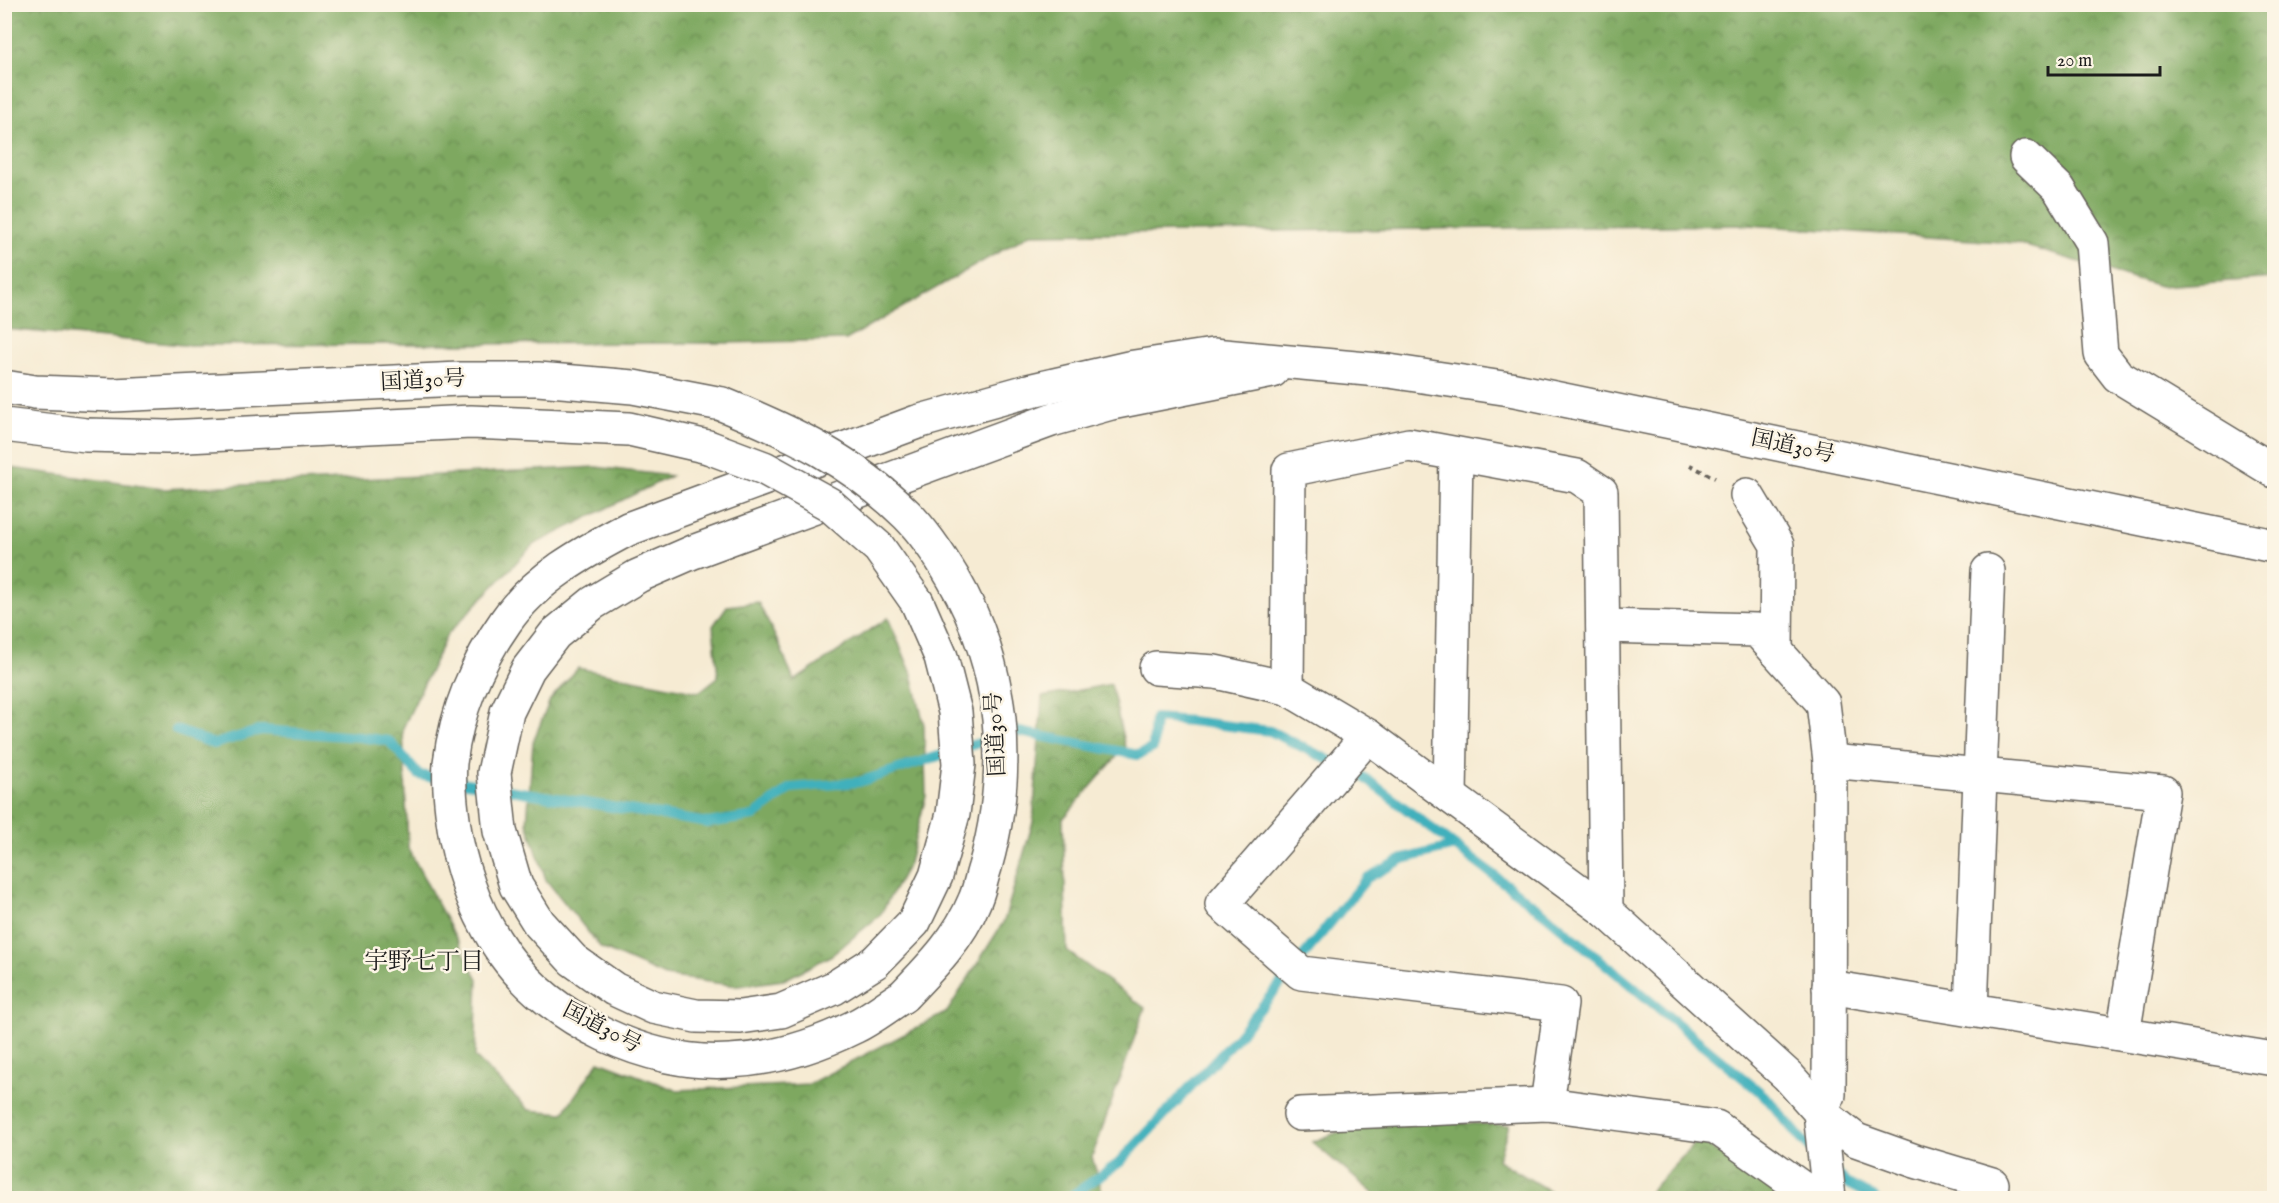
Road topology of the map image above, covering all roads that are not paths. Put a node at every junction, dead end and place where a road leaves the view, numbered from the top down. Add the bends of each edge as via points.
1 (2026, 156) dead end
2 (1309, 364) junction
3 (4, 387) edge
4 (4, 425) edge
5 (1456, 454) junction
6 (2274, 471) edge
7 (1747, 495) road end
8 (2274, 546) edge
9 (1988, 571) dead end
10 (1603, 627) junction
11 (1776, 651) junction
12 (1156, 668) dead end
13 (1287, 688) junction
14 (1360, 744) junction
15 (1830, 761) junction
16 (1978, 775) junction
17 (1450, 796) junction
18 (1606, 911) junction
19 (1829, 987) junction
20 (1971, 1010) junction
21 (2123, 1034) junction
22 (2274, 1059) edge
23 (1546, 1104) junction
24 (1820, 1112) junction
25 (1300, 1114) dead end
26 (1992, 1184) dead end
27 (1824, 1192) edge

1 - 6 main road via 2060,189 2092,243 2100,354 2118,376
2 - 3 main road, 国道30号, bridge via 1213,355 1128,368 917,422 628,529 587,551 538,586 507,620 479,667 461,711 450,764 451,813 462,866 482,915 505,954 543,995 590,1026 637,1049 695,1060 729,1061 772,1056 812,1045 856,1026 903,996 944,954 974,903 993,837 1002,767 999,715 989,660 970,608 943,560 909,517 866,478 823,450 781,428 722,404 633,387 460,379 113,395
2 - 4 main road, 国道30号, bridge via 1169,390 1051,420 693,552 638,576 593,603 555,634 528,669 507,712 494,773 500,831 516,886 539,922 573,960 614,989 653,1007 696,1016 740,1017 781,1011 834,988 875,962 914,922 936,876 953,814 959,764 955,712 941,657 917,602 879,548 829,504 764,468 708,447 629,429 471,422 167,437 86,435
2 - 8 main road, 国道30号 via 1510,389
5 - 10 main road via 1577,477 1601,492
5 - 13 main road via 1409,445 1289,470
5 - 17 main road
7 - 11 main road via 1777,544
9 - 16 main road
10 - 11 main road via 1757,630
10 - 18 main road
11 - 15 main road via 1823,703
12 - 13 main road via 1215,672
13 - 14 main road
14 - 17 main road
14 - 23 main road via 1222,904 1295,968 1561,1004
15 - 16 main road
15 - 19 main road
16 - 20 main road
16 - 21 main road via 2163,792
17 - 18 main road
18 - 24 main road via 1788,1076
19 - 20 main road
19 - 24 main road via 1829,1095
20 - 21 main road
21 - 22 main road
23 - 25 main road
23 - 27 main road via 1716,1127
24 - 26 main road via 1857,1140
24 - 27 main road

